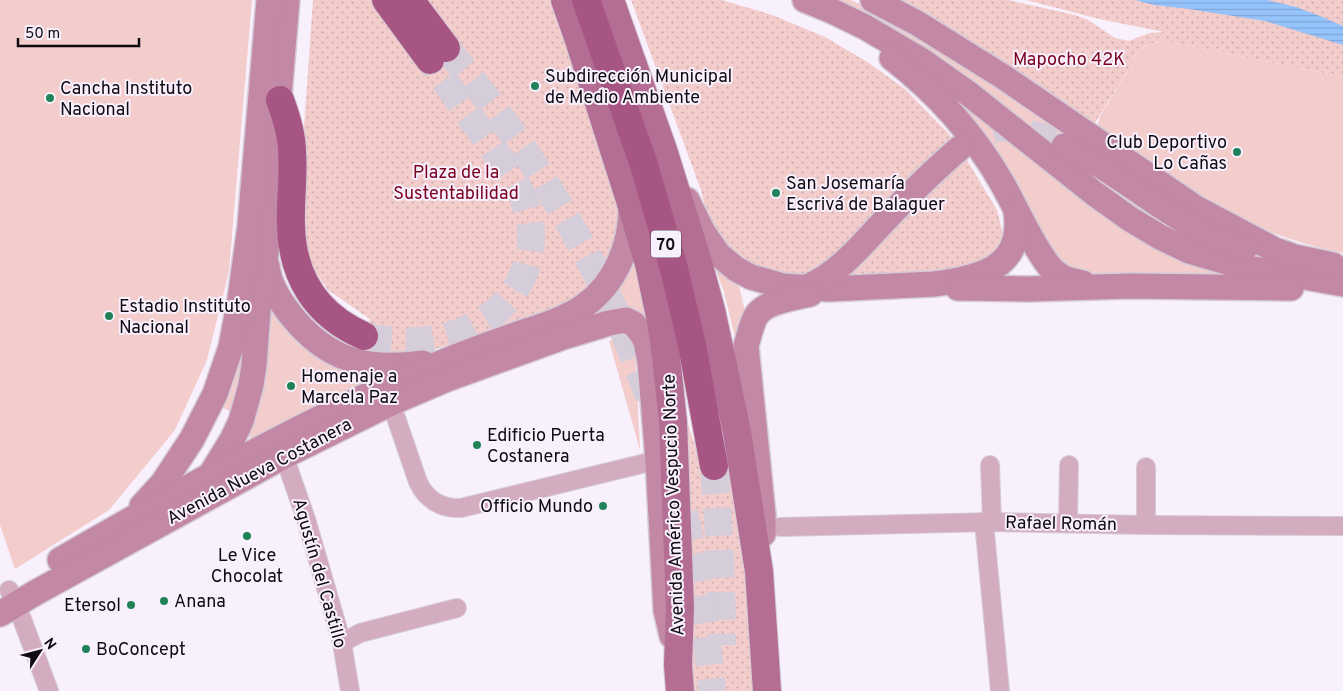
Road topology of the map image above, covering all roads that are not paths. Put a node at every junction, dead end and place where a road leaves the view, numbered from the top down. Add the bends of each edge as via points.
1 (386, 0) edge
2 (410, 0) edge
3 (564, 0) edge
4 (586, 0) edge
5 (805, 0) edge
6 (873, 0) edge
7 (283, 2) edge
8 (832, 11) junction
9 (601, 22) edge
10 (280, 100) junction
11 (1064, 146) tunnel mouth
12 (960, 148) tunnel mouth
13 (663, 150) junction
14 (630, 200) junction
15 (1016, 211) junction
16 (1275, 250) junction
17 (266, 253) junction
18 (1343, 279) edge
19 (934, 284) junction
20 (1095, 286) junction
21 (818, 288) junction
22 (640, 330) joint
23 (364, 336) tunnel mouth
24 (445, 360) junction
25 (391, 403) junction
26 (284, 456) junction
27 (658, 460) junction
28 (990, 464) dead end
29 (1069, 465) dead end
30 (714, 466) tunnel mouth
31 (1146, 467) dead end
32 (211, 475) junction
33 (180, 513) junction
34 (129, 520) junction
35 (988, 522) junction
36 (1068, 523) junction
37 (1146, 525) junction
38 (1343, 526) edge
39 (780, 527) dead end
40 (758, 571) junction
41 (6, 601) edge
42 (457, 608) dead end
43 (342, 643) junction
44 (679, 678) edge
45 (49, 691) edge
46 (350, 691) edge
47 (767, 691) edge
48 (1000, 691) edge

1 - 2 highway via 438,54
3 - 9 main road, Avenida Américo Vespucio Norte
4 - 9 highway, 70
5 - 8 main road
6 - 16 main road via 917,23 1002,76 1196,208
7 - 10 main road, Avenida Nueva Costanera
7 - 34 main road, Avenida Nueva Costanera via 240,299 230,347 216,394 192,439 163,482
8 - 15 main road via 908,70 945,104 988,158
8 - 18 main road via 893,43 945,77 1095,194 1160,237 1189,251 1247,268
9 - 13 main road, Avenida Américo Vespucio Norte
9 - 14 main road, Avenida Américo Vespucio Norte
9 - 30 highway, 70 via 674,269 692,345
10 - 17 main road, Avenida Nueva Costanera
10 - 23 highway via 292,150 291,235 300,274 312,295 329,314
11 - 16 main road via 1207,234 1236,246
12 - 21 main road via 839,267 820,281
13 - 21 main road via 696,219 718,254 751,277 783,286
13 - 40 main road, Avenida Américo Vespucio Norte via 699,268 721,356 737,432
14 - 24 main road, Avenida Nueva Costanera via 629,234 619,265 596,296 557,320
14 - 44 main road, Avenida Américo Vespucio Norte via 649,264 661,321 673,422 680,608
15 - 19 main road via 1015,241 1003,261 979,275
15 - 20 main road via 1053,271 1065,279
16 - 18 main road
17 - 24 main road via 269,278 282,304 313,339 341,357 375,365
17 - 32 main road, Avenida Nueva Costanera via 254,365 246,404 232,440
18 - 20 main road via 1297,288
19 - 20 main road via 960,288 1028,289
19 - 21 main road
21 - 40 main road via 764,307 756,316 748,340 746,351 763,515
22 - 25 main road, Avenida Nueva Costanera via 626,320 608,322 472,369
22 - 27 main road, Avenida Américo Vespucio Norte via 650,362
24 - 32 main road, Avenida Nueva Costanera via 323,416
25 - 26 main road, Avenida Nueva Costanera
25 - 27 street via 421,489 432,500 447,507 461,508
26 - 33 main road, Avenida Nueva Costanera
26 - 43 street, Agustín del Castillo
27 - 44 main road, Avenida Américo Vespucio Norte via 666,610
28 - 35 street
29 - 36 street
31 - 37 street
32 - 33 main road
32 - 34 main road, Avenida Nueva Costanera
33 - 41 main road, Avenida Nueva Costanera
34 - 41 main road, Avenida Nueva Costanera
35 - 36 street, Rafael Román
35 - 39 street, Rafael Román
35 - 48 street
36 - 37 street, Rafael Román
37 - 38 street, Rafael Román
40 - 47 main road, Avenida Américo Vespucio Norte
41 - 45 street
42 - 43 street via 360,632
43 - 46 street, Agustín del Castillo

